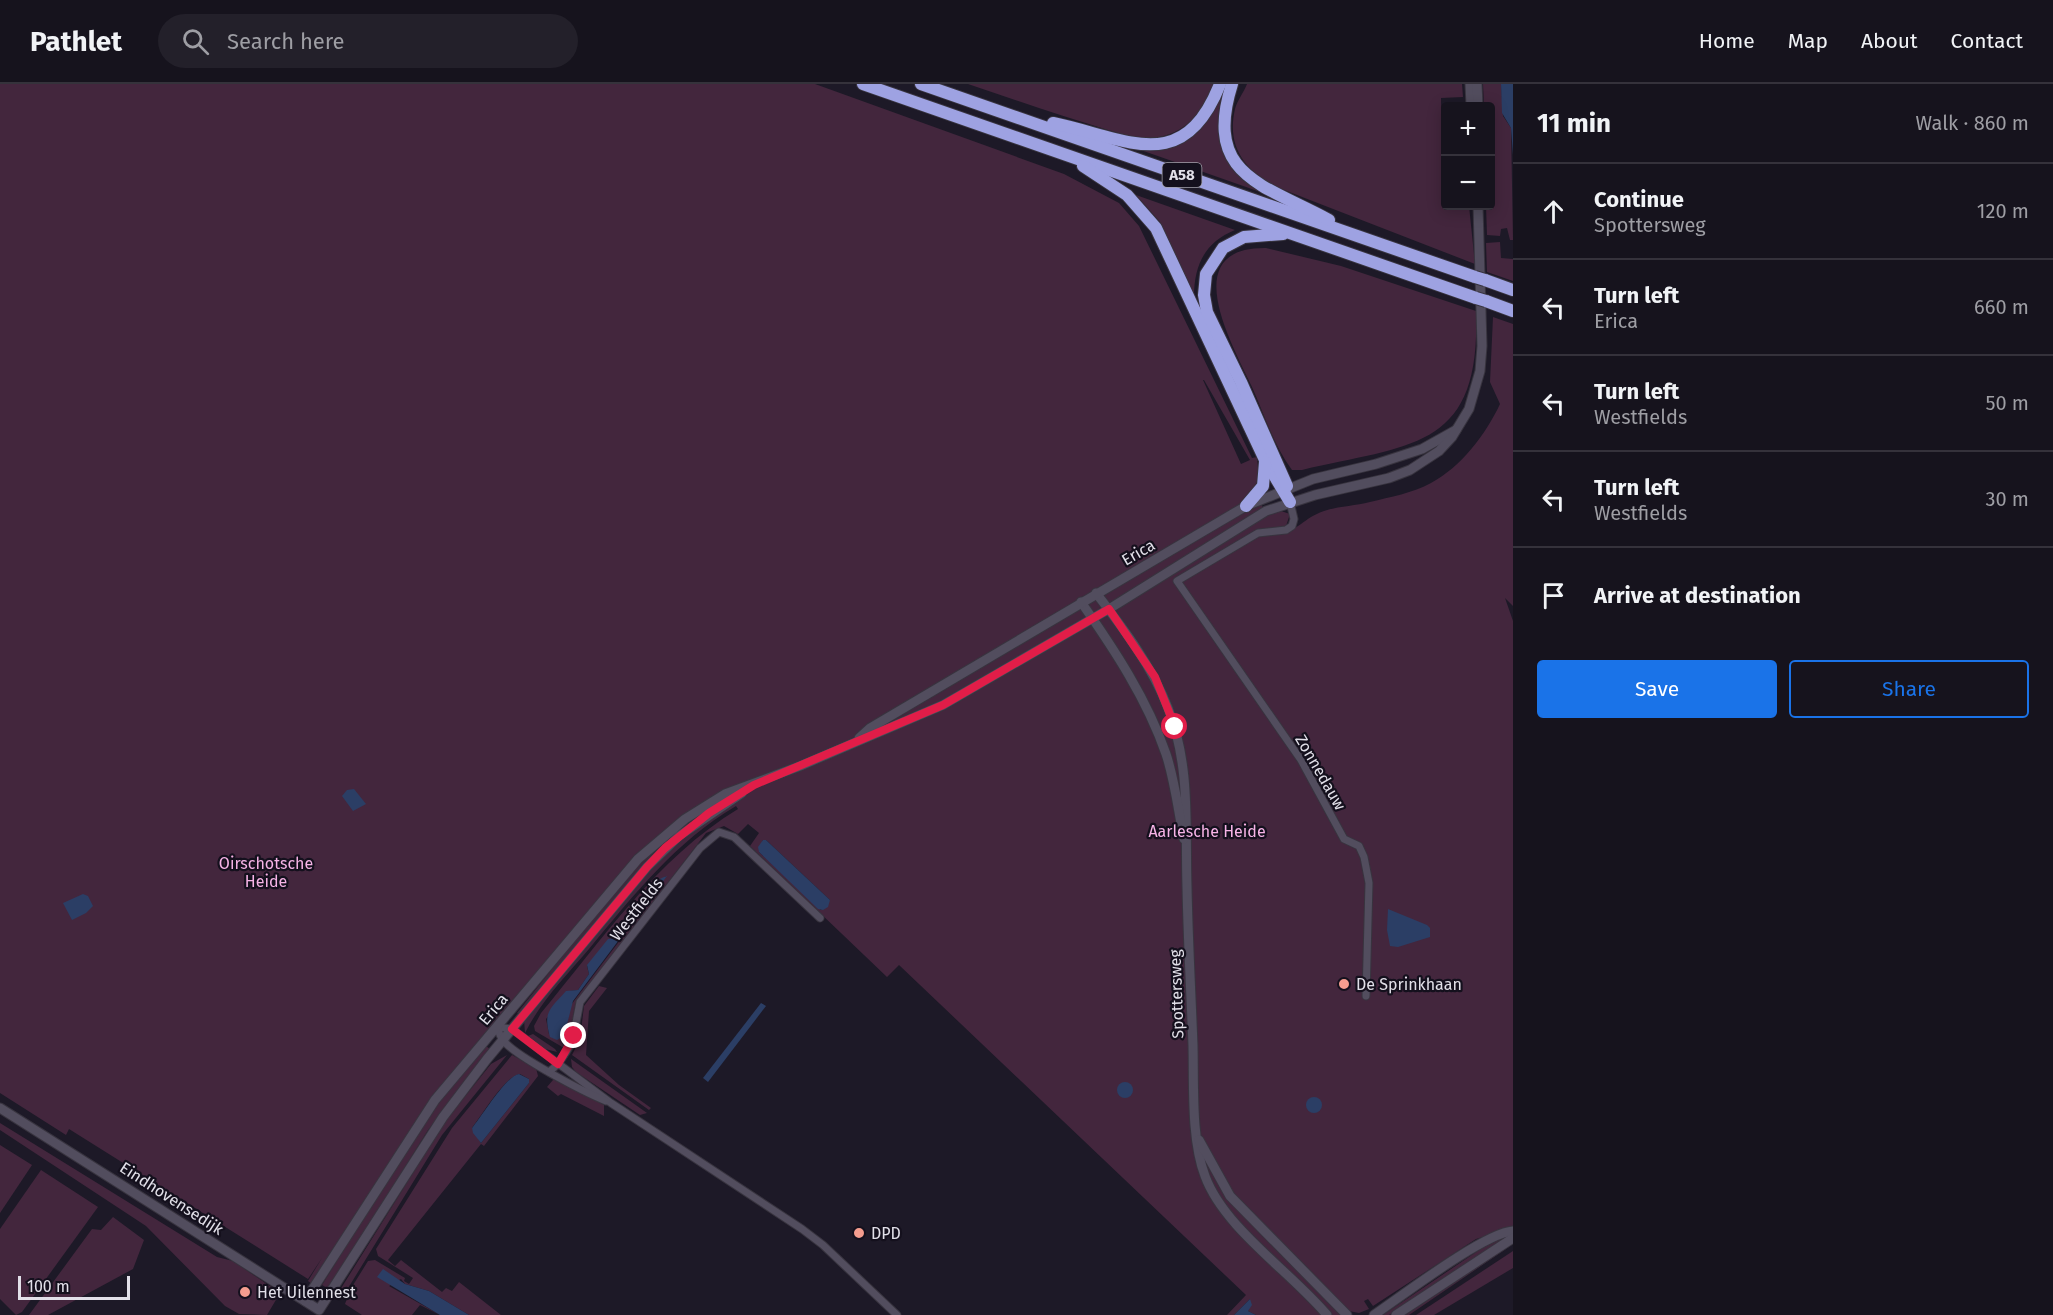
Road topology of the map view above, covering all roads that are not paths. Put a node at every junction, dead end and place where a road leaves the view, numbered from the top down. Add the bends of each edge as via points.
1 (862, 84) edge
2 (921, 84) edge
3 (1220, 84) edge
4 (1232, 84) edge
5 (1470, 84) edge
6 (1478, 84) edge
7 (1471, 102) edge
8 (1478, 102) edge
9 (1005, 113) junction
10 (1067, 155) junction
11 (1478, 210) edge
12 (1290, 234) junction
13 (1358, 237) junction
14 (1513, 290) edge
15 (1513, 311) edge
16 (1456, 430) junction
17 (1265, 460) junction
18 (1284, 489) junction
19 (1290, 502) junction
20 (1246, 506) junction
21 (1096, 593) junction
22 (1081, 602) junction
23 (1109, 609) junction
24 (1093, 618) junction
25 (855, 741) junction
26 (754, 785) junction
27 (1186, 849) junction
28 (819, 918) dead end
29 (1366, 996) dead end
30 (497, 1027) junction
31 (512, 1029) junction
32 (503, 1040) junction
33 (558, 1064) junction
34 (549, 1072) junction
35 (611, 1103) junction
36 (0, 1108) edge
37 (1198, 1138) junction
38 (1513, 1232) edge
39 (1513, 1238) edge
40 (305, 1301) junction
41 (323, 1312) edge
42 (897, 1315) edge
43 (1327, 1315) edge
44 (1347, 1315) edge
45 (1374, 1315) edge
46 (1396, 1315) edge

1 - 10 highway, A58
2 - 9 highway, A58
3 - 9 highway, A58 via 1197,125 1176,140 1150,145 1125,143
4 - 13 highway, A58 via 1223,126 1227,147 1239,168 1266,189
5 - 7 street
6 - 8 street
9 - 13 highway, A58
10 - 12 highway, A58
10 - 17 highway, A58 via 1127,195 1156,228
11 - 16 street, Erica via 1482,358 1476,391
12 - 15 highway, A58
12 - 18 highway, A58 via 1250,236 1230,243 1209,268 1204,295 1207,312 1241,382
13 - 14 highway, A58
16 - 18 street, Erica via 1422,449
16 - 19 street, Erica via 1439,451 1410,470
17 - 18 highway, A58
17 - 20 highway via 1263,486
18 - 19 highway
18 - 20 street, Erica
19 - 23 street, Erica via 1229,532
19 - 29 street, Zonnedauw via 1293,523 1286,530 1258,533 1177,581 1301,760 1344,839 1359,846 1364,856 1370,883
20 - 21 street, Erica
21 - 22 street, Erica
21 - 23 street, Spottersweg
22 - 24 street, Spottersweg
22 - 25 street, Erica via 870,728
23 - 24 street, Erica
23 - 27 street, Spottersweg via 1155,677 1175,727 1186,786
24 - 25 street, Erica via 943,705
24 - 27 street, Spottersweg via 1155,724 1176,793
25 - 26 street, Erica
26 - 30 street, Erica via 725,794 705,806 651,847
26 - 31 street, Erica via 709,813 665,848
27 - 37 street, Spottersweg
28 - 33 street, Westfields via 734,837 719,832 700,848 580,1002 572,1043
30 - 31 street
30 - 32 street
30 - 40 street, Erica via 424,1114
31 - 32 street, Erica
31 - 33 street
32 - 34 street
32 - 41 street, Erica via 442,1117
33 - 34 street, Westfields
33 - 35 street
34 - 35 street
35 - 42 street via 802,1229
36 - 40 street, Eindhovensedijk
37 - 43 street, Spottersweg via 1205,1178 1223,1208
37 - 44 street, Spottersweg via 1230,1196
38 - 45 street via 1478,1245
39 - 46 street
40 - 41 street, Eindhovensedijk

